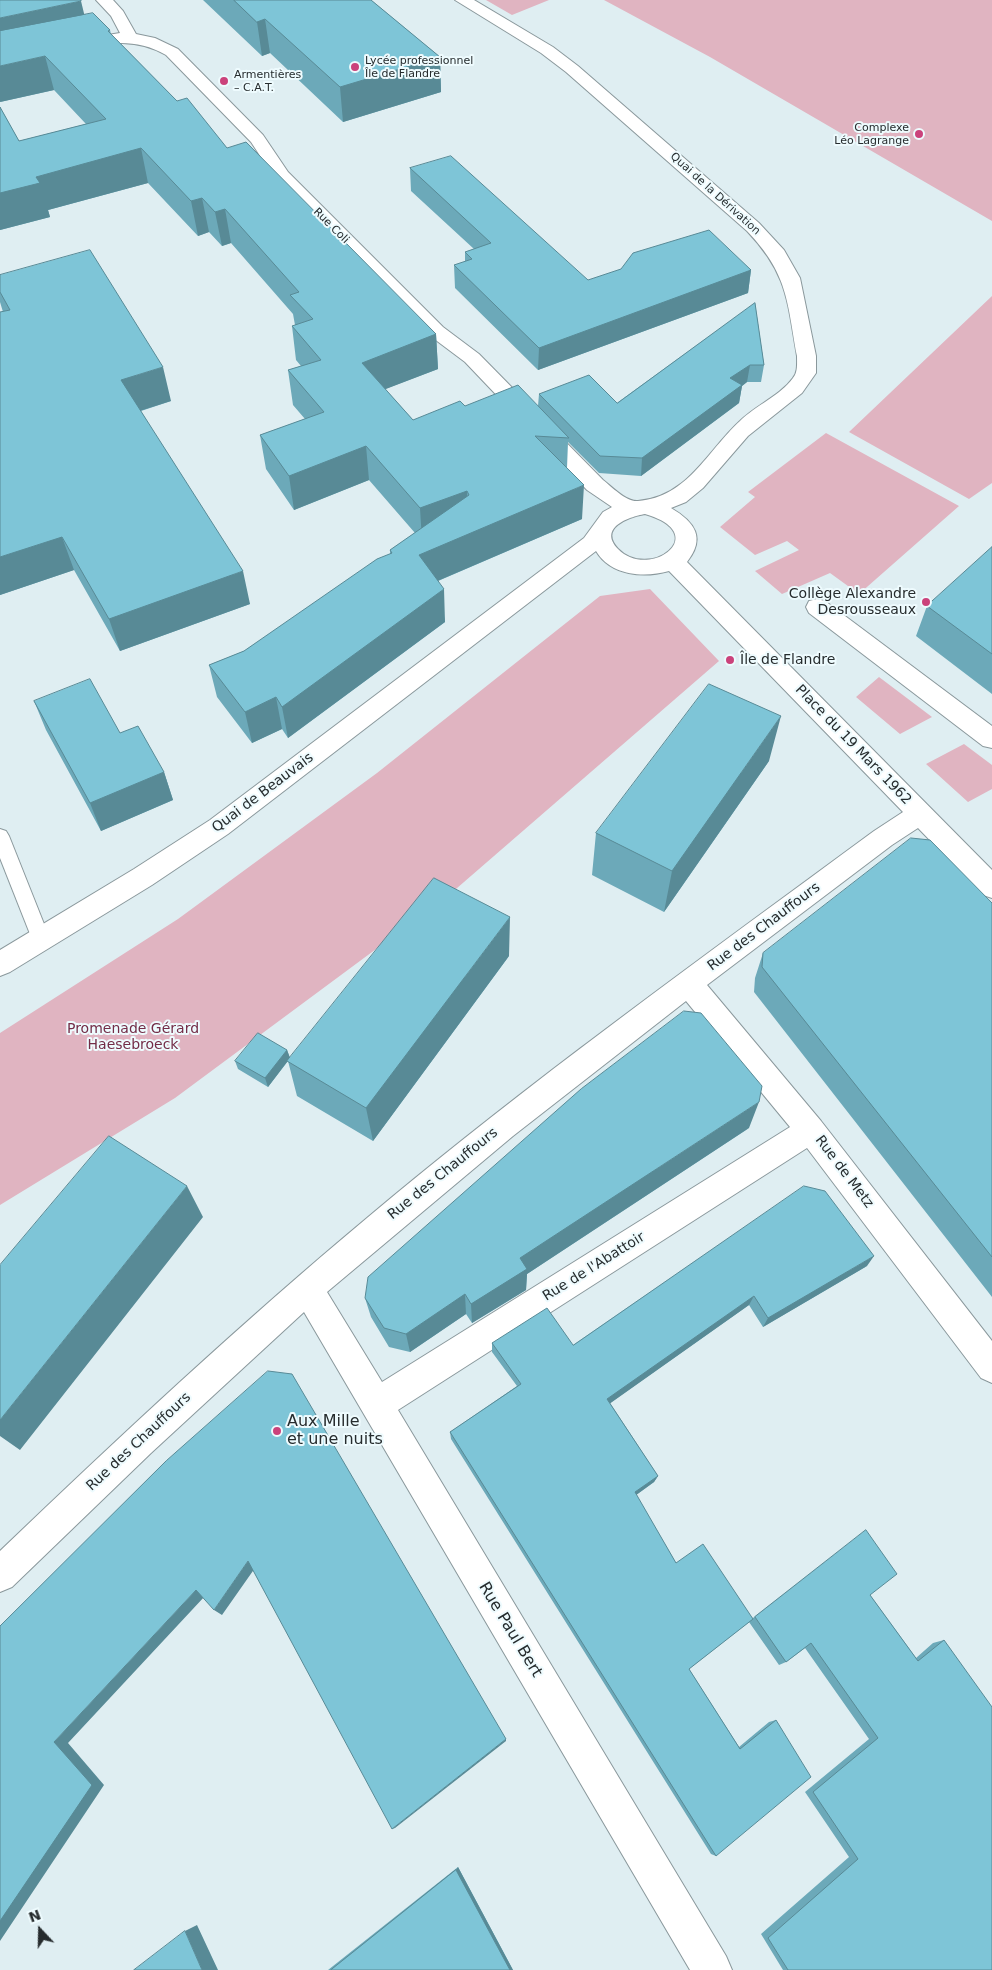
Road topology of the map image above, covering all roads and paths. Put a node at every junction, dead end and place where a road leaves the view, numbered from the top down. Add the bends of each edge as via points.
1 (104, 0) edge
2 (463, 0) edge
3 (130, 37) junction
4 (64, 46) edge
5 (727, 446) junction
6 (566, 454) junction
7 (638, 508) junction
8 (602, 528) junction
9 (688, 536) junction
10 (673, 561) junction
11 (630, 565) junction
12 (513, 605) junction
13 (817, 607) dead end
14 (992, 739) edge
15 (920, 814) junction
16 (0, 836) edge
17 (992, 887) edge
18 (41, 939) junction
19 (0, 964) edge
20 (688, 983) junction
21 (811, 1130) junction
22 (308, 1289) junction
23 (992, 1367) edge
24 (377, 1404) junction
25 (0, 1575) edge
26 (712, 1970) edge

1 - 3 street via 118,14
2 - 5 street, Quai de la Dérivation via 547,50 572,69 753,227 790,272 807,360 806,373 794,388 743,428
3 - 4 street, Rue Coli
3 - 6 street, Rue Coli via 156,42 172,52 257,138 274,166 294,188 443,337 472,358
5 - 7 street, Quai de la Dérivation via 684,493 667,502
5 - 9 street, Quai de la Dérivation via 696,510
6 - 7 street, Rue Coli via 606,494
6 - 8 street, Rue Coli
7 - 8 street via 614,514
7 - 9 street via 671,515 684,527
8 - 11 street via 602,544 608,553
8 - 12 street, Quai de Beauvais
9 - 10 street via 685,550
10 - 11 street via 649,567
10 - 15 street, Place du 19 Mars 1962
11 - 12 street, Quai de Beauvais via 585,570
12 - 18 street, Quai de Beauvais via 219,827
13 - 14 street
15 - 17 street, Place du 19 Mars 1962
15 - 20 street, Rue des Chauffours
16 - 18 lane
18 - 19 street, Quai de Beauvais
20 - 21 street, Rue de Metz
20 - 22 street, Rue des Chauffours via 503,1126
21 - 23 street, Rue de Metz
21 - 24 street, Rue de l'Abattoir
22 - 24 street, Rue Paul Bert
22 - 25 street, Rue des Chauffours via 141,1439
24 - 26 street, Rue Paul Bert

